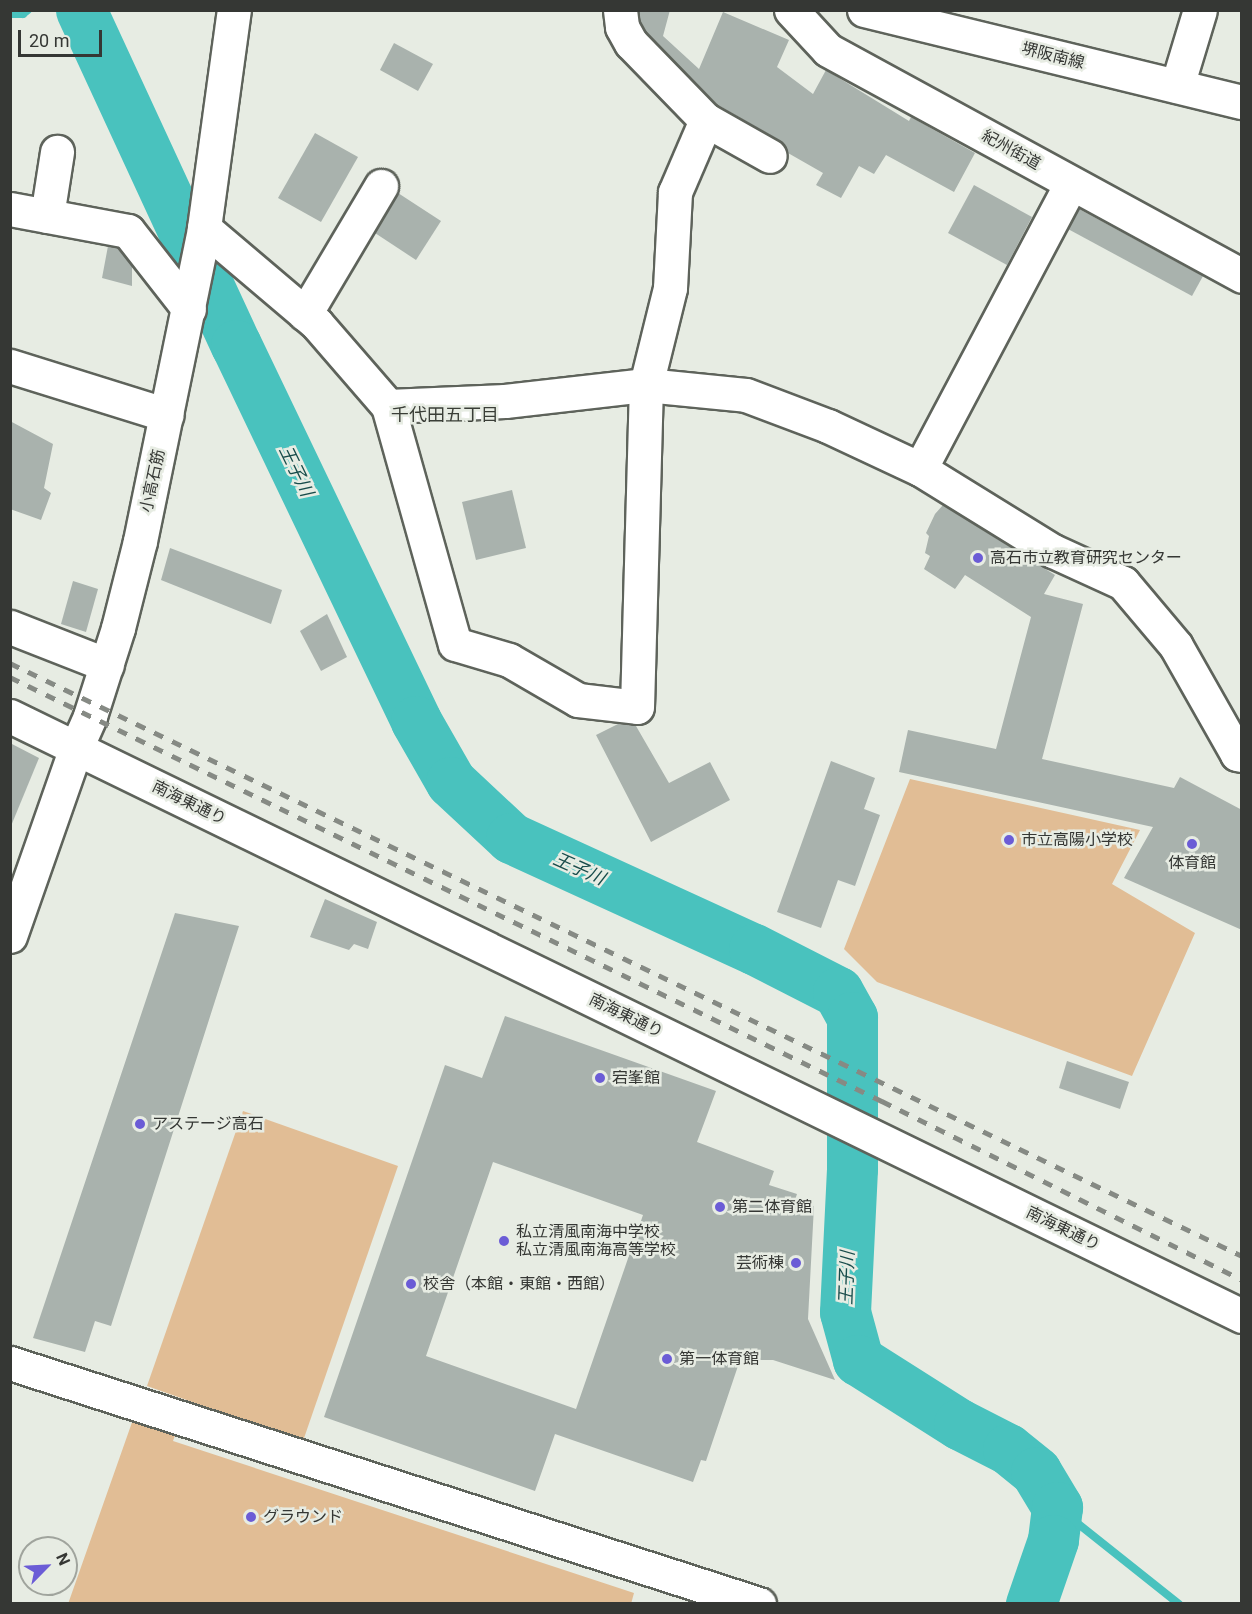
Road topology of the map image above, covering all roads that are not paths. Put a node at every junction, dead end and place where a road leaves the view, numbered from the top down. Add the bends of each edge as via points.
1 (234, 10) edge
2 (620, 10) edge
3 (791, 10) edge
4 (864, 10) edge
5 (1200, 10) edge
6 (1177, 86) junction
7 (1242, 102) edge
8 (706, 120) junction
9 (57, 152) dead end
10 (770, 156) dead end
11 (1071, 184) junction
12 (381, 186) dead end
13 (10, 209) edge
14 (47, 216) junction
15 (204, 228) junction
16 (1242, 276) edge
17 (189, 309) junction
18 (305, 314) junction
19 (10, 366) edge
20 (646, 385) junction
21 (388, 406) junction
22 (166, 415) junction
23 (920, 469) junction
24 (10, 627) edge
25 (107, 664) junction
26 (10, 716) edge
27 (76, 748) junction
28 (1242, 755) edge
29 (10, 936) edge
30 (1242, 1316) edge
31 (10, 1363) edge
32 (759, 1604) edge

1 - 15 street, 小高石筋
2 - 8 street via 622,27 631,42
3 - 11 street, 紀州街道 via 828,50
4 - 6 street, 堺阪南線
5 - 6 street
6 - 7 street, 堺阪南線
8 - 10 street
8 - 20 street via 675,192 670,288
9 - 14 street
11 - 16 street, 紀州街道
11 - 23 street
12 - 18 street
13 - 14 street
14 - 17 street via 128,231
15 - 17 street, 小高石筋
15 - 18 street
17 - 22 street, 小高石筋
18 - 21 street
19 - 22 street
20 - 21 street via 505,401
20 - 21 street via 638,707 578,700 509,660 455,644
20 - 23 street via 746,395 828,426
22 - 25 street, 小高石筋 via 140,541
23 - 28 street via 1053,551 1123,584 1176,646 1237,754
24 - 25 street
25 - 27 street, 小高石筋
26 - 27 street, 南海東通り
27 - 29 street, 小高石筋
27 - 30 street, 南海東通り
31 - 32 street

